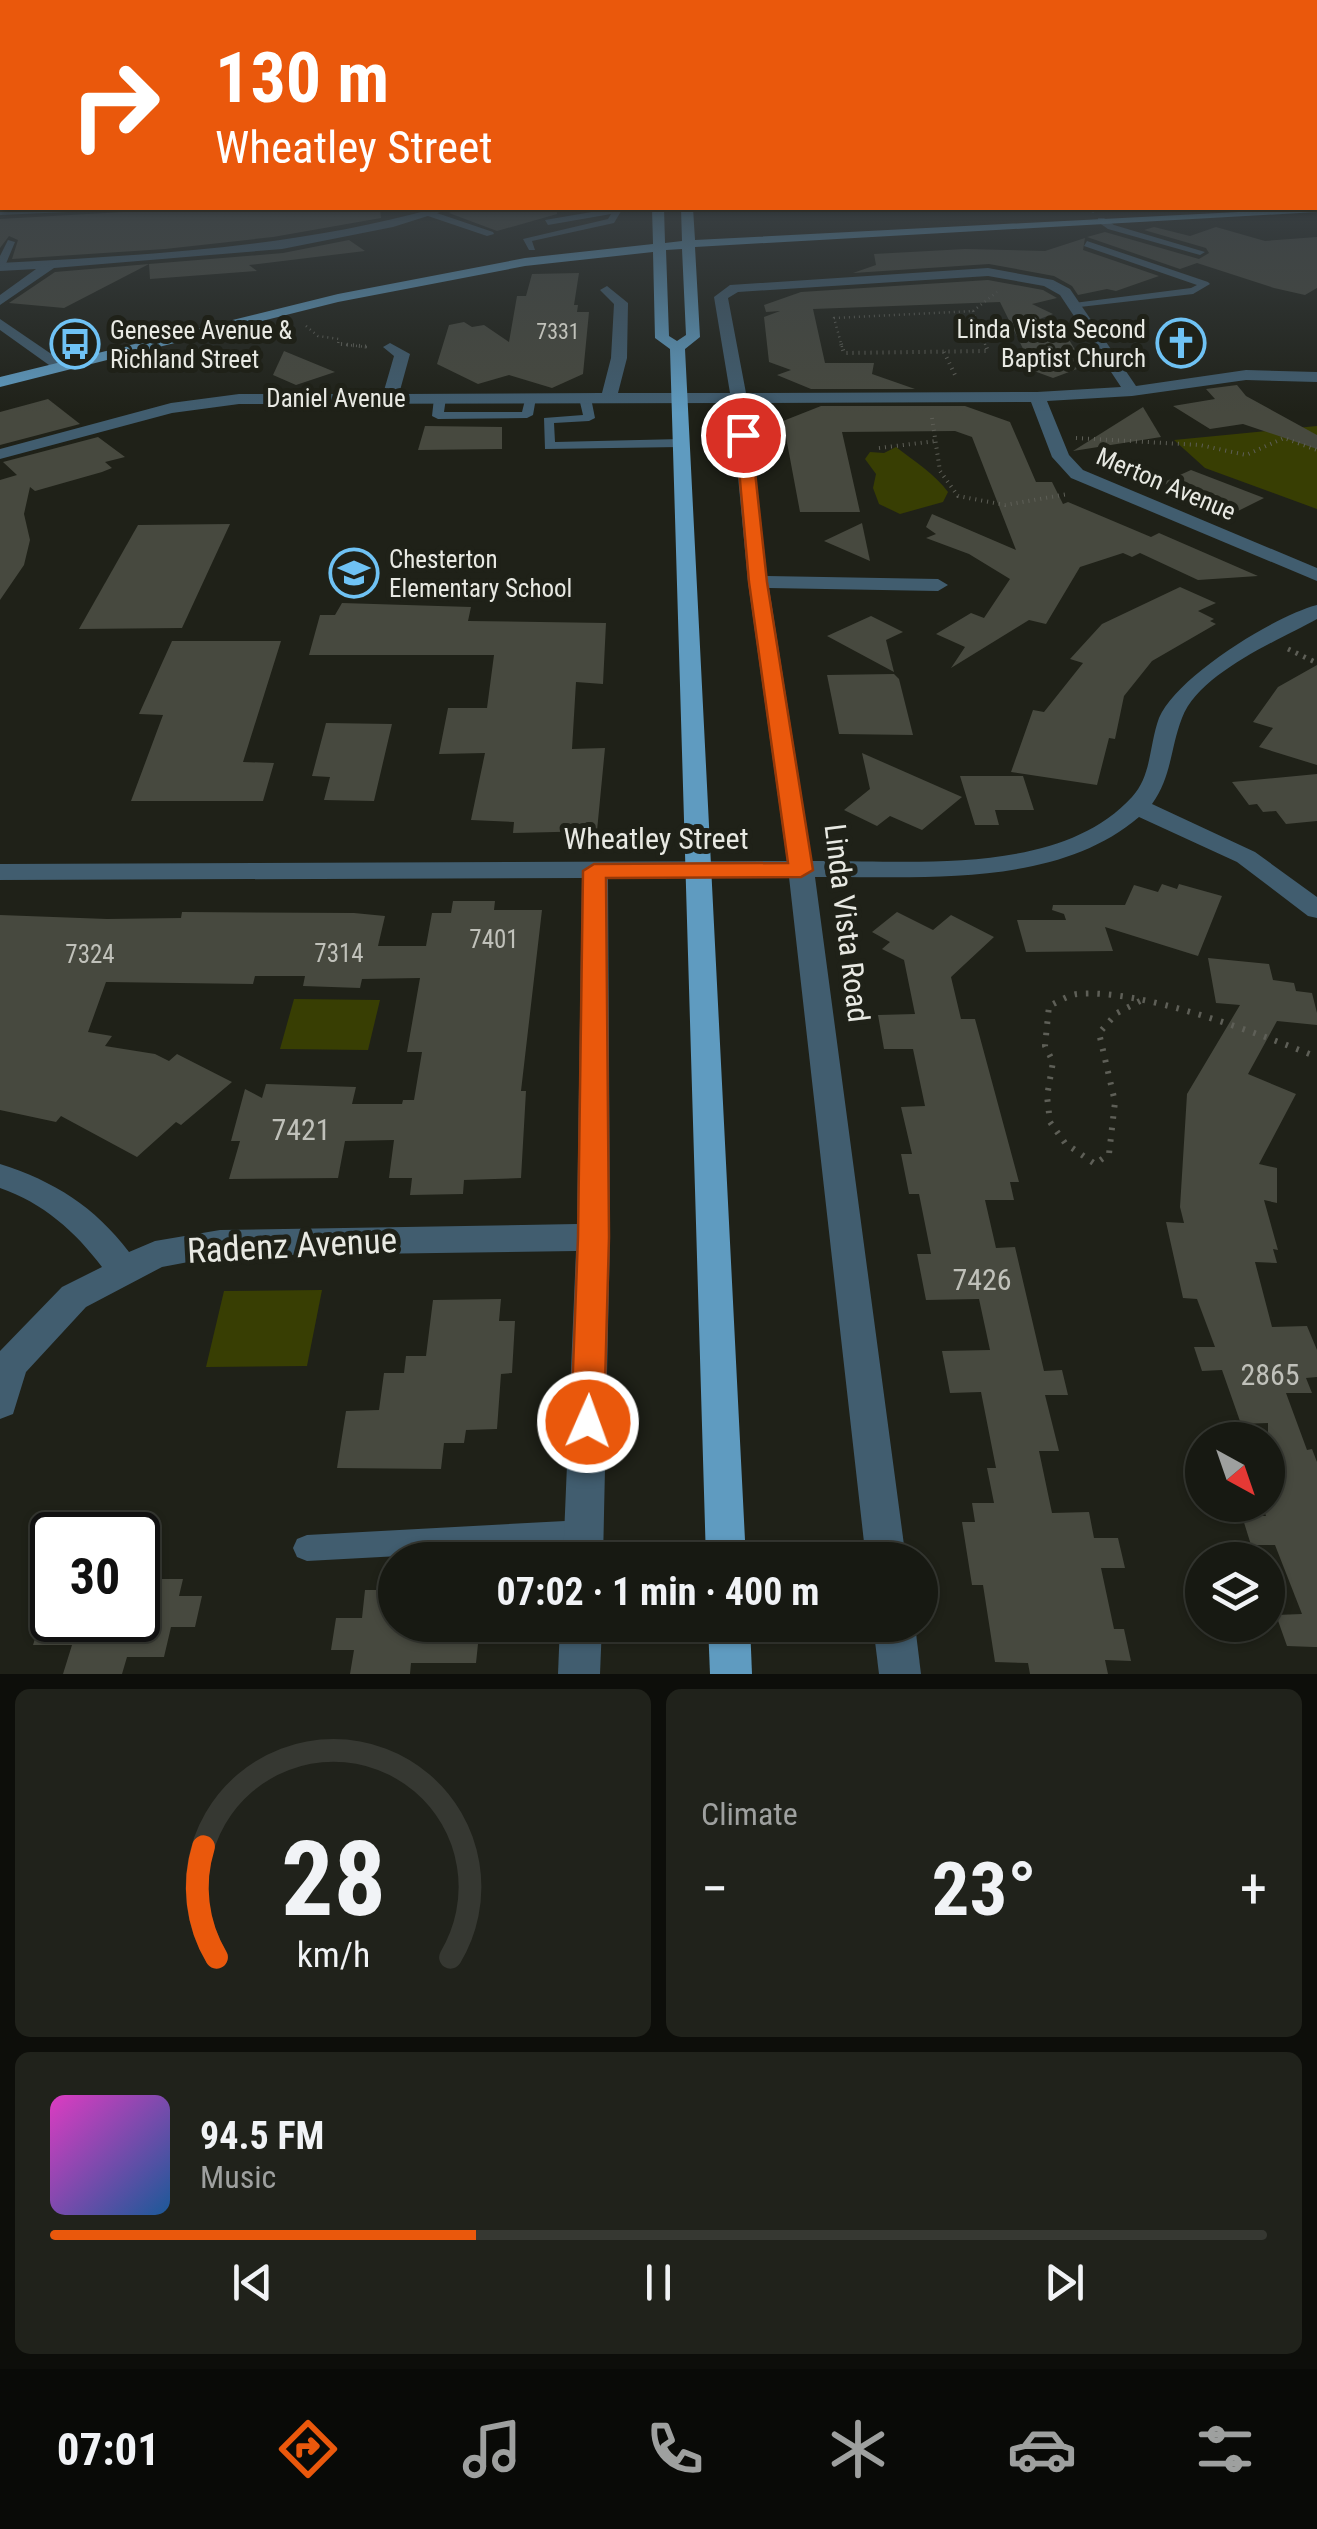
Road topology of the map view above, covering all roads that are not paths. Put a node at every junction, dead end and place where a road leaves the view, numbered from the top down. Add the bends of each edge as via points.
1 (135, 257) edge
2 (482, 257) edge
3 (555, 257) edge
4 (659, 257) edge
5 (690, 257) edge
6 (1126, 257) edge
7 (52, 264) junction
8 (0, 266) edge
9 (607, 290) dead end
10 (0, 301) edge
11 (1074, 306) junction
12 (0, 323) edge
13 (390, 347) road end
14 (677, 347) junction
15 (45, 356) junction
16 (0, 367) edge
17 (61, 367) junction
18 (1317, 377) edge
19 (0, 382) edge
20 (1132, 391) junction
21 (1036, 397) junction
22 (390, 398) junction
23 (585, 398) junction
24 (610, 398) junction
25 (679, 398) junction
26 (740, 398) junction
27 (681, 444) junction
28 (0, 454) edge
29 (1317, 574) edge
30 (758, 582) junction
31 (938, 585) dead end
32 (1317, 611) edge
33 (1136, 806) junction
34 (699, 870) junction
35 (801, 870) junction
36 (594, 871) junction
37 (0, 872) edge
38 (1317, 910) edge
39 (0, 1176) edge
40 (594, 1237) junction
41 (124, 1271) junction
42 (0, 1402) edge
43 (583, 1542) edge
44 (725, 1542) edge
45 (884, 1542) edge
46 (308, 1548) dead end
47 (378, 1548) edge
48 (580, 1642) edge
49 (730, 1642) edge
50 (896, 1642) edge
51 (579, 1674) edge
52 (731, 1674) edge
53 (900, 1674) edge

1 - 7 street
2 - 15 main road
3 - 17 main road via 430,278
4 - 14 main road via 662,338
5 - 14 main road via 693,336
6 - 11 lane via 1205,284
7 - 8 street
7 - 10 street
9 - 24 street via 621,303
11 - 20 street
11 - 26 street, Linda Vista Road via 1065,292 988,272 735,288 722,297
12 - 15 street
13 - 22 street via 402,354
14 - 25 main road
15 - 16 main road
15 - 17 street
17 - 19 main road
18 - 20 street, Daniel Avenue via 1246,375
20 - 21 street, Daniel Avenue
21 - 26 street, Daniel Avenue
21 - 29 street, Merton Avenue via 1061,457 1078,474
22 - 23 street, Daniel Avenue
22 - 28 street, Daniel Avenue via 216,400
23 - 24 street, Daniel Avenue
23 - 27 lane via 589,418 548,420 549,446
24 - 25 street, Daniel Avenue
25 - 26 street, Daniel Avenue
25 - 27 main road
26 - 30 street, Linda Vista Road
27 - 34 main road
30 - 31 street
30 - 35 street, Linda Vista Road
32 - 33 street, Wheatley Street via 1222,664 1180,701 1153,785
33 - 35 street, Wheatley Street via 1066,848 982,868
33 - 38 street via 1246,857
34 - 35 street, Wheatley Street
34 - 36 street, Wheatley Street
34 - 44 main road
35 - 45 street, Linda Vista Road
36 - 37 street, Wheatley Street
36 - 40 street
39 - 41 street via 30,1185 95,1229
40 - 41 street, Radenz Avenue via 220,1243 155,1255
40 - 43 street
41 - 42 street, Radenz Avenue via 74,1297 10,1365
46 - 47 lane
48 - 51 street
49 - 52 main road
50 - 53 street

